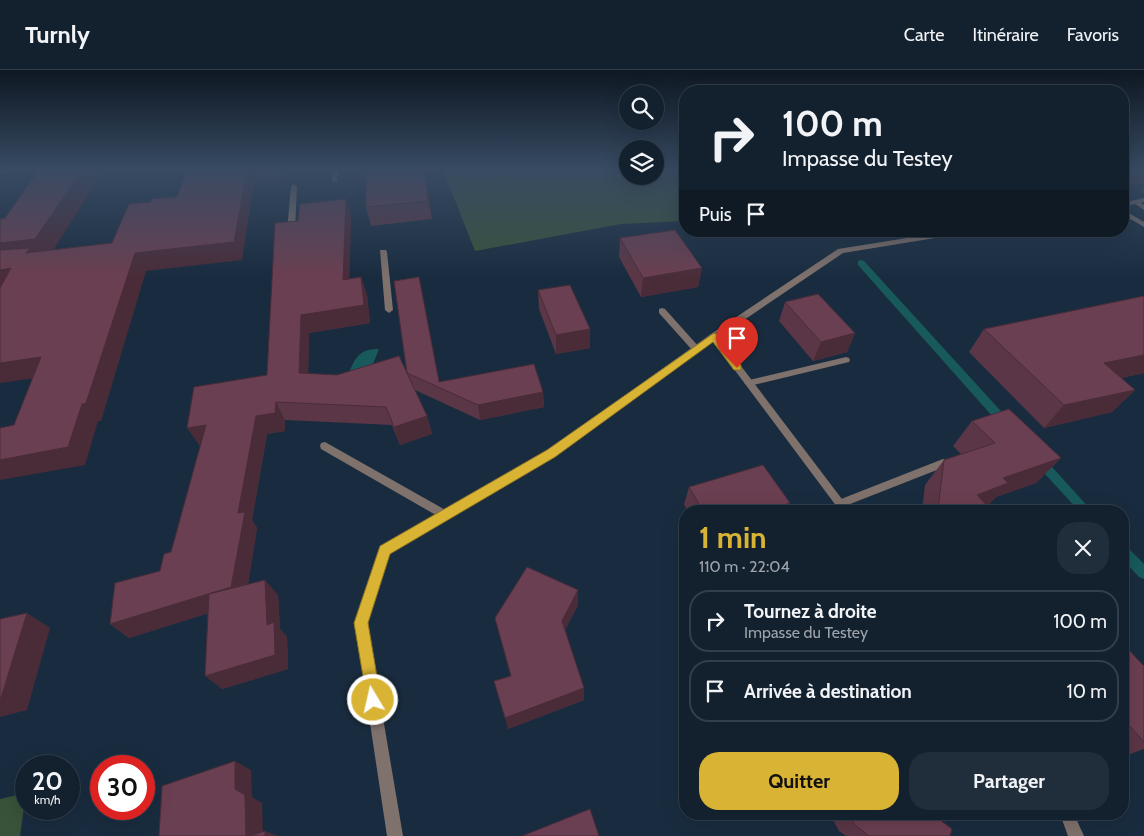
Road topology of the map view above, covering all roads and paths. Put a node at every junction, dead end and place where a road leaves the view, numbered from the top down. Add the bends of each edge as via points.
1 (293, 206) edge
2 (1129, 215) edge
3 (1144, 225) edge
4 (291, 230) edge
5 (928, 237) edge
6 (384, 252) dead end
7 (389, 310) dead end
8 (662, 311) dead end
9 (714, 336) junction
10 (696, 349) junction
11 (846, 360) dead end
12 (749, 383) junction
13 (325, 446) dead end
14 (943, 463) edge
15 (841, 505) edge
16 (848, 505) edge
17 (445, 515) junction
18 (1069, 820) edge
19 (395, 836) edge
20 (1076, 836) edge

1 - 4 street
2 - 3 street
5 - 9 street via 841,251
6 - 7 street
8 - 10 street
9 - 10 street
9 - 12 street
10 - 17 street via 551,454
11 - 12 street
12 - 15 street
13 - 17 street
14 - 16 street
17 - 19 street via 384,550 361,623
18 - 20 street

